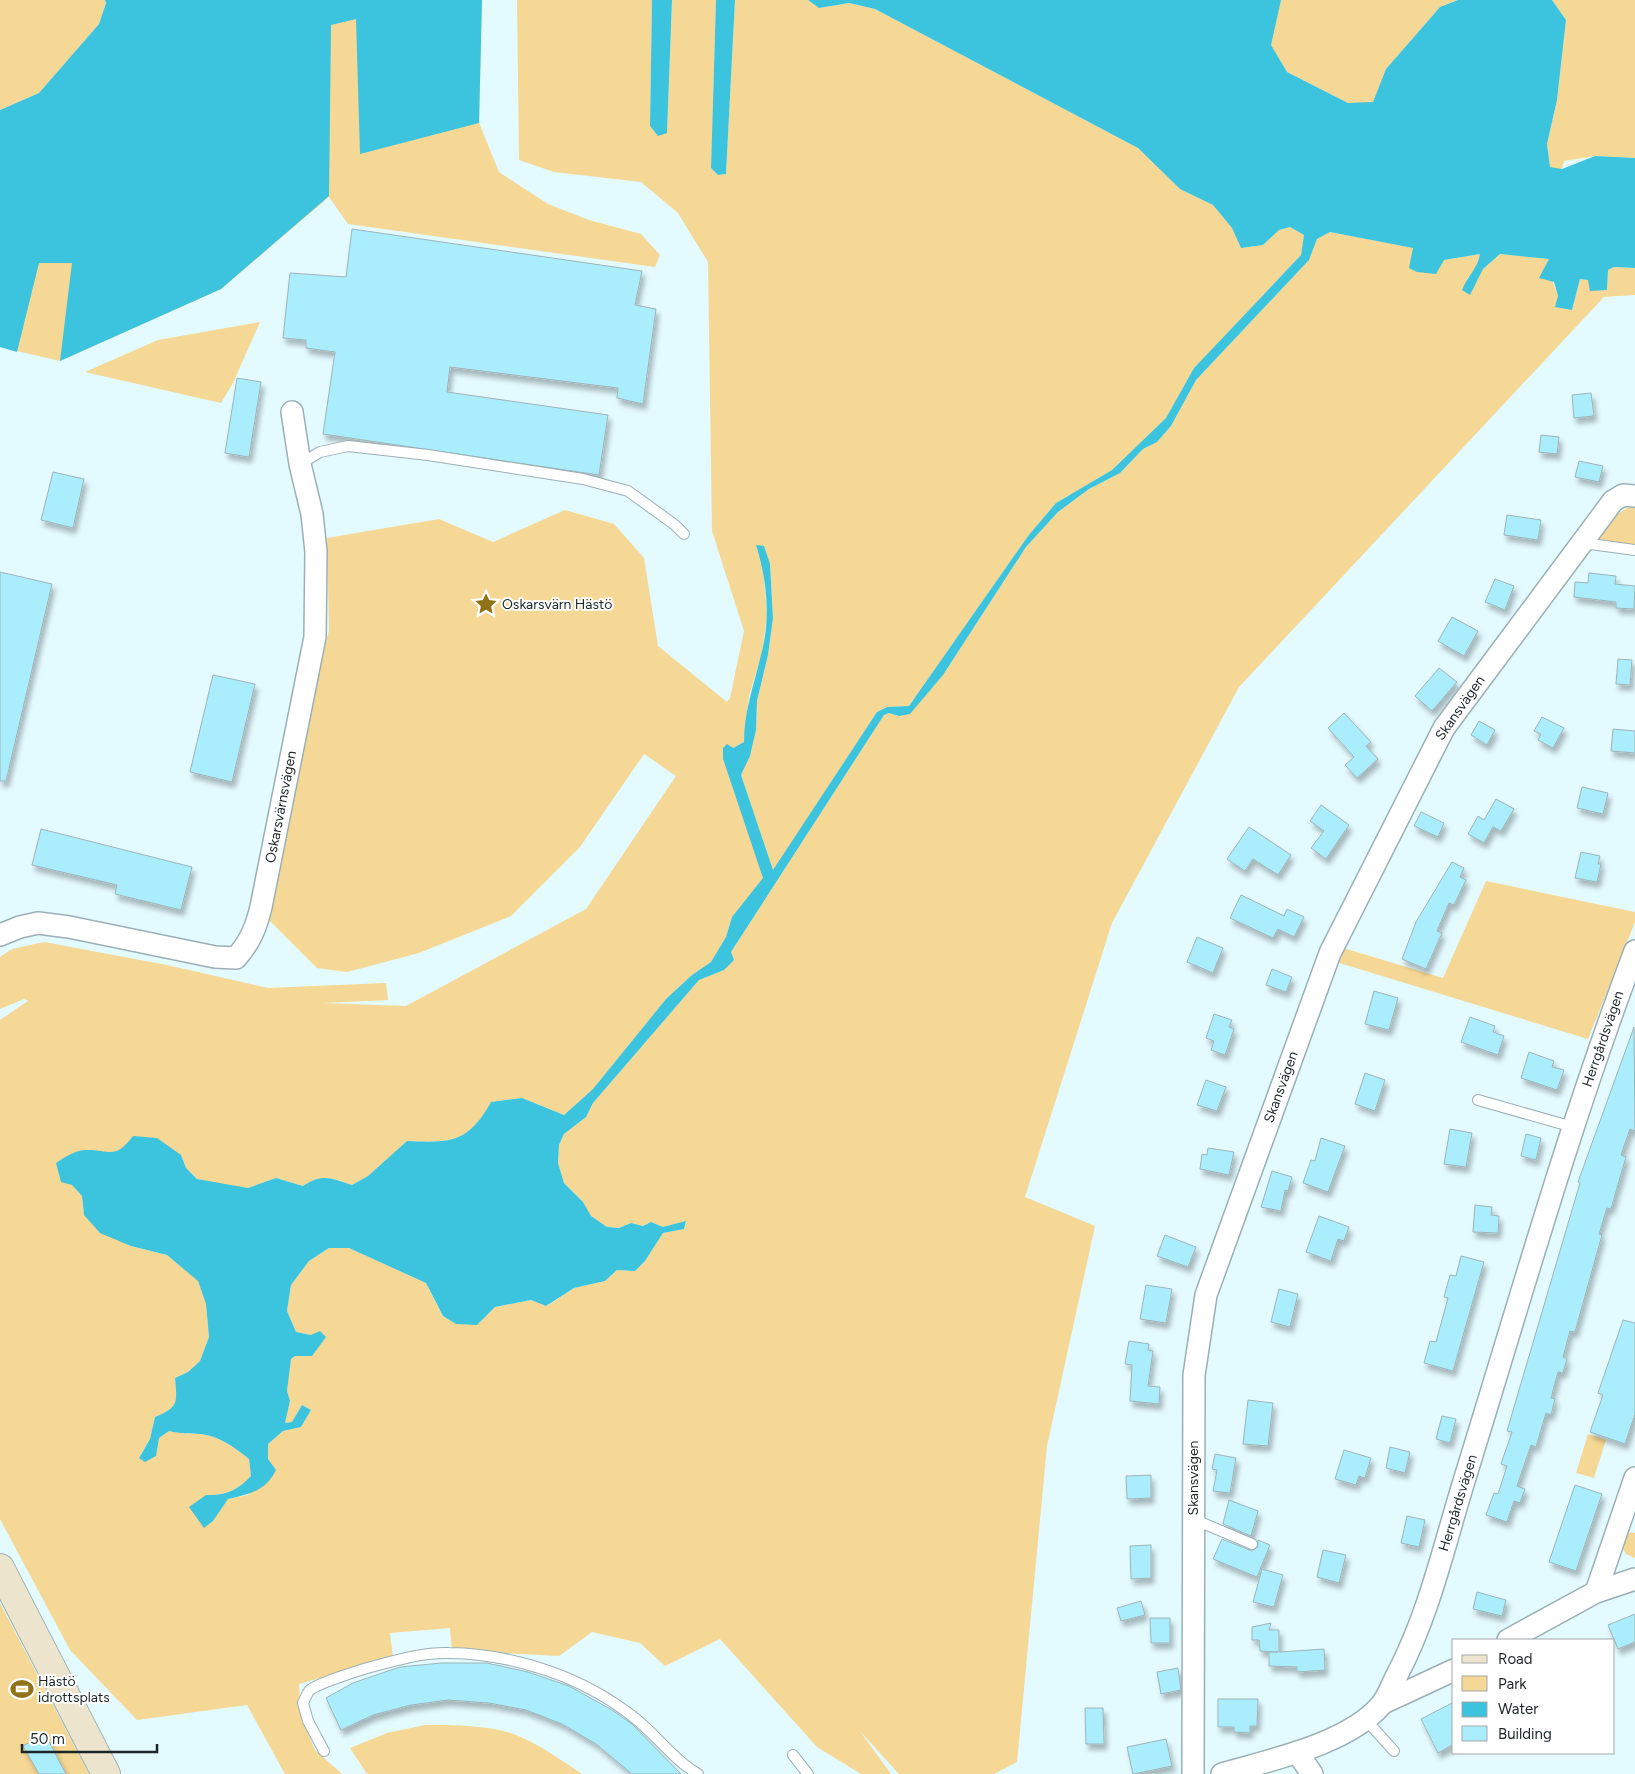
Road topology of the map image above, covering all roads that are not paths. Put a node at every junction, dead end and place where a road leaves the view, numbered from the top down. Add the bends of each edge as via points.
1 (292, 412) dead end
2 (300, 464) junction
3 (1635, 496) edge
4 (684, 534) dead end
5 (1583, 543) junction
6 (1635, 550) edge
7 (0, 935) edge
8 (1635, 951) edge
9 (1478, 1100) dead end
10 (1573, 1127) junction
11 (1635, 1478) edge
12 (1192, 1518) junction
13 (1252, 1544) dead end
14 (0, 1568) edge
15 (1635, 1578) edge
16 (1596, 1592) junction
17 (1510, 1639) edge
18 (1452, 1671) edge
19 (1383, 1703) junction
20 (1366, 1720) junction
21 (324, 1751) dead end
22 (1394, 1751) dead end
23 (1297, 1752) junction
24 (793, 1755) dead end
25 (106, 1774) edge
26 (698, 1774) edge
27 (808, 1774) edge
28 (1193, 1774) edge
29 (1222, 1774) edge
30 (1312, 1774) edge

1 - 2 street, Oskarsvärnsvägen
2 - 4 lane via 320,452 348,446 583,479 628,491
2 - 7 street, Oskarsvärnsvägen via 312,514 316,552 315,637 261,908 248,945 236,958 222,958 46,924 20,927
3 - 5 street, Skansvägen via 1624,495 1613,501
5 - 6 lane
5 - 12 street, Skansvägen via 1444,728 1330,953 1206,1295 1194,1375
8 - 10 street, Herrgårdsvägen
9 - 10 lane
10 - 19 street, Herrgårdsvägen via 1426,1607 1411,1648
11 - 16 street
12 - 13 lane
12 - 28 street, Skansvägen
14 - 25 street
15 - 16 street
16 - 17 street
18 - 19 street
19 - 20 street, Herrgårdsvägen
20 - 22 lane
20 - 23 street, Herrgårdsvägen
21 - 26 lane via 308,1721 303,1703 310,1690 378,1665 448,1653 504,1659 547,1670 589,1689 636,1719 687,1768
23 - 29 street, Herrgårdsvägen
23 - 30 street
24 - 27 lane

